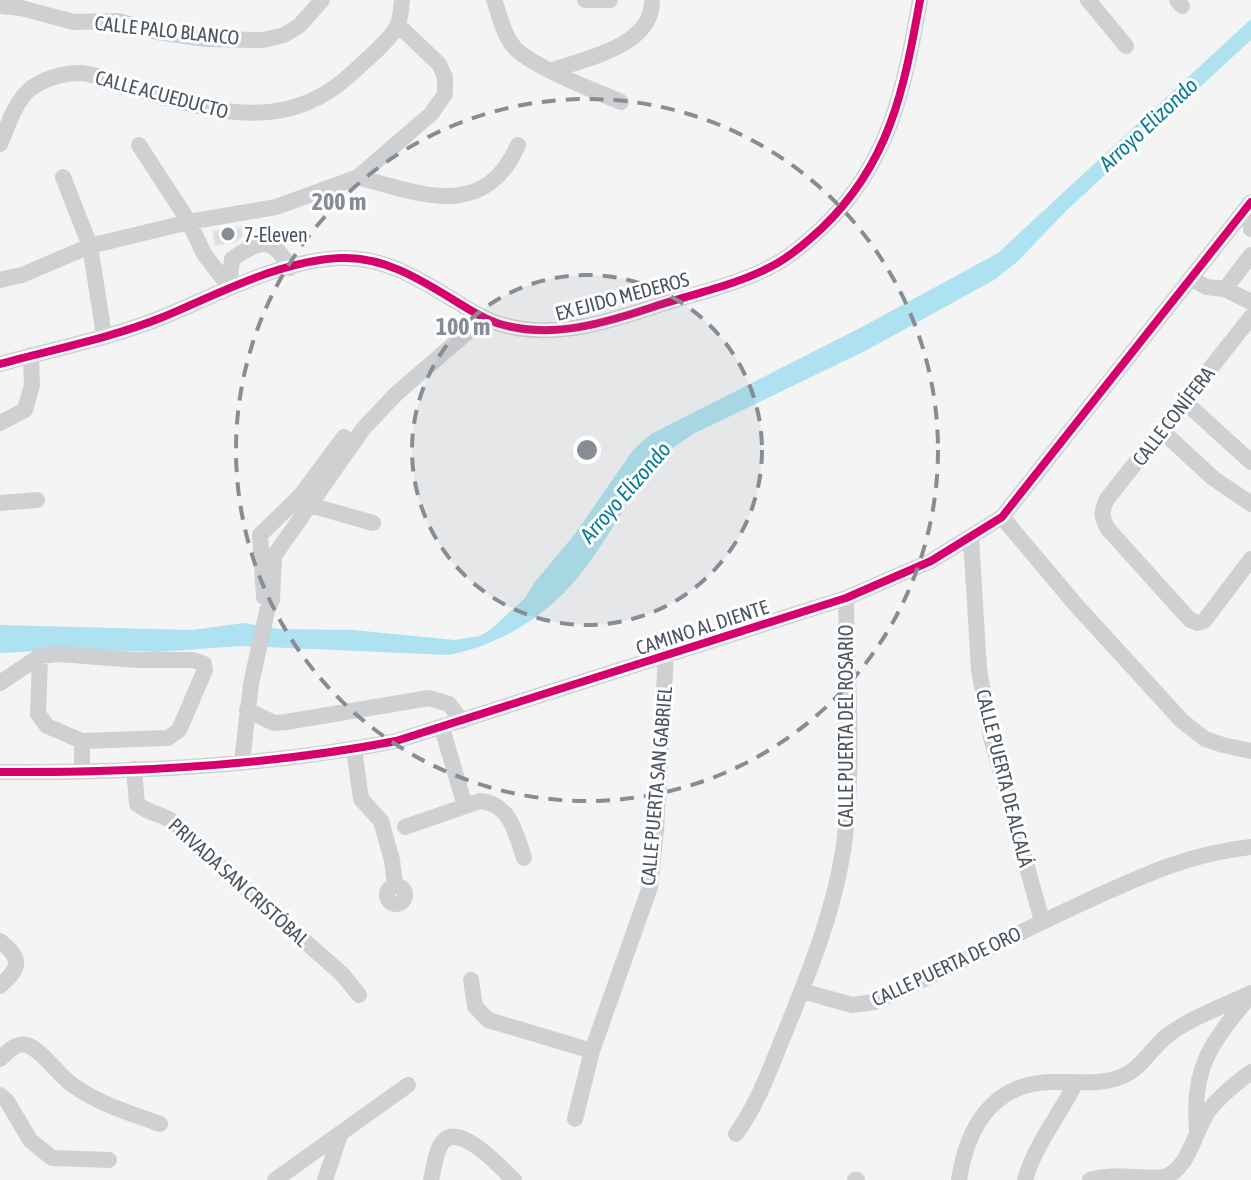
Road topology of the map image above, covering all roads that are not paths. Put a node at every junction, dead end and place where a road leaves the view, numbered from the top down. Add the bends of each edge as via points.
1 (322, 0) edge
2 (494, 0) edge
3 (585, 0) edge
4 (610, 0) edge
5 (652, 0) edge
6 (920, 0) edge
7 (1088, 0) edge
8 (403, 2) edge
9 (0, 6) edge
10 (398, 25) junction
11 (1126, 46) dead end
12 (553, 70) junction
13 (621, 102) dead end
14 (0, 144) edge
15 (139, 145) dead end
16 (518, 145) dead end
17 (63, 177) dead end
18 (358, 177) junction
19 (1250, 203) edge
20 (189, 222) junction
21 (1251, 229) edge
22 (90, 246) junction
23 (1251, 255) edge
24 (290, 268) junction
25 (1191, 278) junction
26 (0, 280) edge
27 (229, 286) junction
28 (1225, 289) junction
29 (1251, 302) edge
30 (480, 315) junction
31 (1251, 317) edge
32 (104, 335) junction
33 (31, 355) junction
34 (0, 364) edge
35 (1185, 402) junction
36 (0, 423) edge
37 (1162, 431) junction
38 (1251, 462) edge
39 (37, 500) dead end
40 (306, 500) junction
41 (0, 503) edge
42 (1251, 504) edge
43 (1002, 517) junction
44 (276, 518) junction
45 (373, 523) dead end
46 (289, 533) junction
47 (971, 538) junction
48 (267, 555) junction
49 (1251, 559) edge
50 (846, 598) junction
51 (666, 655) junction
52 (40, 656) junction
53 (0, 683) edge
54 (247, 710) junction
55 (462, 721) junction
56 (442, 728) junction
57 (82, 741) junction
58 (354, 749) junction
59 (1251, 751) edge
60 (242, 762) junction
61 (134, 769) junction
62 (82, 770) junction
63 (0, 772) edge
64 (465, 806) junction
65 (405, 827) dead end
66 (1251, 847) edge
67 (524, 858) dead end
68 (395, 885) dead end
69 (1042, 921) junction
70 (0, 941) edge
71 (471, 980) dead end
72 (0, 986) edge
73 (802, 991) junction
74 (1251, 994) edge
75 (359, 995) dead end
76 (592, 1051) junction
77 (0, 1059) edge
78 (1251, 1072) edge
79 (1076, 1082) junction
80 (408, 1085) dead end
81 (0, 1095) edge
82 (575, 1119) dead end
83 (160, 1124) dead end
84 (1197, 1129) junction
85 (736, 1134) dead end
86 (340, 1135) junction
87 (109, 1160) dead end
88 (275, 1180) edge
89 (325, 1180) edge
90 (431, 1180) edge
91 (514, 1180) edge
92 (959, 1180) edge
93 (1025, 1180) edge
94 (1090, 1180) edge

1 - 9 street, CALLE PALO BLANCO via 299,26 263,40 205,39 118,21 74,22
2 - 12 street via 515,49
3 - 4 street
5 - 12 street via 644,26 619,47
6 - 30 street, EX EJIDO MEDEROS via 886,140 841,210 789,256 748,276 663,304 557,332 498,324
7 - 11 street
8 - 10 street
10 - 14 street, CALLE ACUEDUCTO via 337,88 301,106 236,114 82,73 58,76 29,90 17,104
10 - 18 street via 439,64 445,94 431,114
12 - 13 street
15 - 20 street
16 - 18 street via 488,183 454,197 435,198
17 - 22 street
18 - 20 street via 276,207
19 - 21 street
19 - 25 street, CAMINO AL DIENTE
20 - 22 street
20 - 27 street via 204,254
22 - 26 street
22 - 32 street
23 - 28 street
24 - 27 street, EX EJIDO MEDEROS
24 - 27 street via 278,247 263,244 232,259
24 - 30 street, EX EJIDO MEDEROS via 325,259 366,258 413,276
25 - 28 street
25 - 43 street, CAMINO AL DIENTE
27 - 32 street, EX EJIDO MEDEROS via 161,318
28 - 29 street
30 - 40 street via 393,390
31 - 35 street, CALLE CONÍFERA
32 - 33 street, EX EJIDO MEDEROS
33 - 34 street, EX EJIDO MEDEROS
33 - 36 street via 32,385 25,410
35 - 37 street, CALLE CONÍFERA
35 - 38 street
37 - 42 street
37 - 49 street, CALLE CONÍFERA via 1107,499 1102,519 1108,529 1198,623
39 - 41 street
40 - 44 street
40 - 45 street
40 - 46 street
43 - 47 street, CAMINO AL DIENTE
43 - 59 street via 1182,721 1205,739
44 - 46 street
44 - 48 street via 260,535
46 - 48 street
47 - 50 street, CAMINO AL DIENTE
47 - 69 street, CALLE PUERTA DE ALCALÁ via 979,669 991,737
48 - 54 street via 272,600
50 - 51 street, CAMINO AL DIENTE
50 - 73 street, CALLE PUERTA DEL ROSARIO via 845,837 834,894
51 - 55 street, CAMINO AL DIENTE
51 - 76 street, CALLE PUERTA SAN GABRIEL via 650,887
52 - 53 street
52 - 57 street via 38,714 47,726
52 - 57 street via 85,654 204,664 179,730 168,738
54 - 55 street via 274,723 429,698 449,704
54 - 60 street
55 - 56 street, CAMINO AL DIENTE
56 - 58 street, CAMINO AL DIENTE
56 - 64 street
57 - 62 street
58 - 60 street, CAMINO AL DIENTE
58 - 68 street via 361,799 381,821
60 - 61 street, CAMINO AL DIENTE
61 - 62 street, CAMINO AL DIENTE
61 - 75 street, PRIVADA SAN CRISTÓBAL via 137,804 178,824
62 - 63 street, CAMINO AL DIENTE
64 - 65 street
64 - 67 street via 480,801 500,806
66 - 69 street, CALLE PUERTA DE ORO via 1158,869
69 - 73 street, CALLE PUERTA DE ORO via 874,1002 852,1005
70 - 72 street via 13,952 17,965
71 - 76 street via 475,1006 488,1020
73 - 85 street, CALLE PUERTA DEL ROSARIO via 754,1109
74 - 79 street via 1168,1035 1123,1077
74 - 84 street via 1201,1070 1196,1084
76 - 82 street, CALLE PUERTA SAN GABRIEL
77 - 83 street via 27,1045 89,1096
78 - 84 street via 1221,1096
79 - 92 street via 1028,1085 990,1105 969,1138
79 - 93 street
80 - 86 street
81 - 87 street via 30,1140 52,1158
84 - 94 street via 1189,1152 1171,1174 1149,1180
86 - 88 street
86 - 89 street
90 - 91 street via 439,1148 448,1137 465,1139

